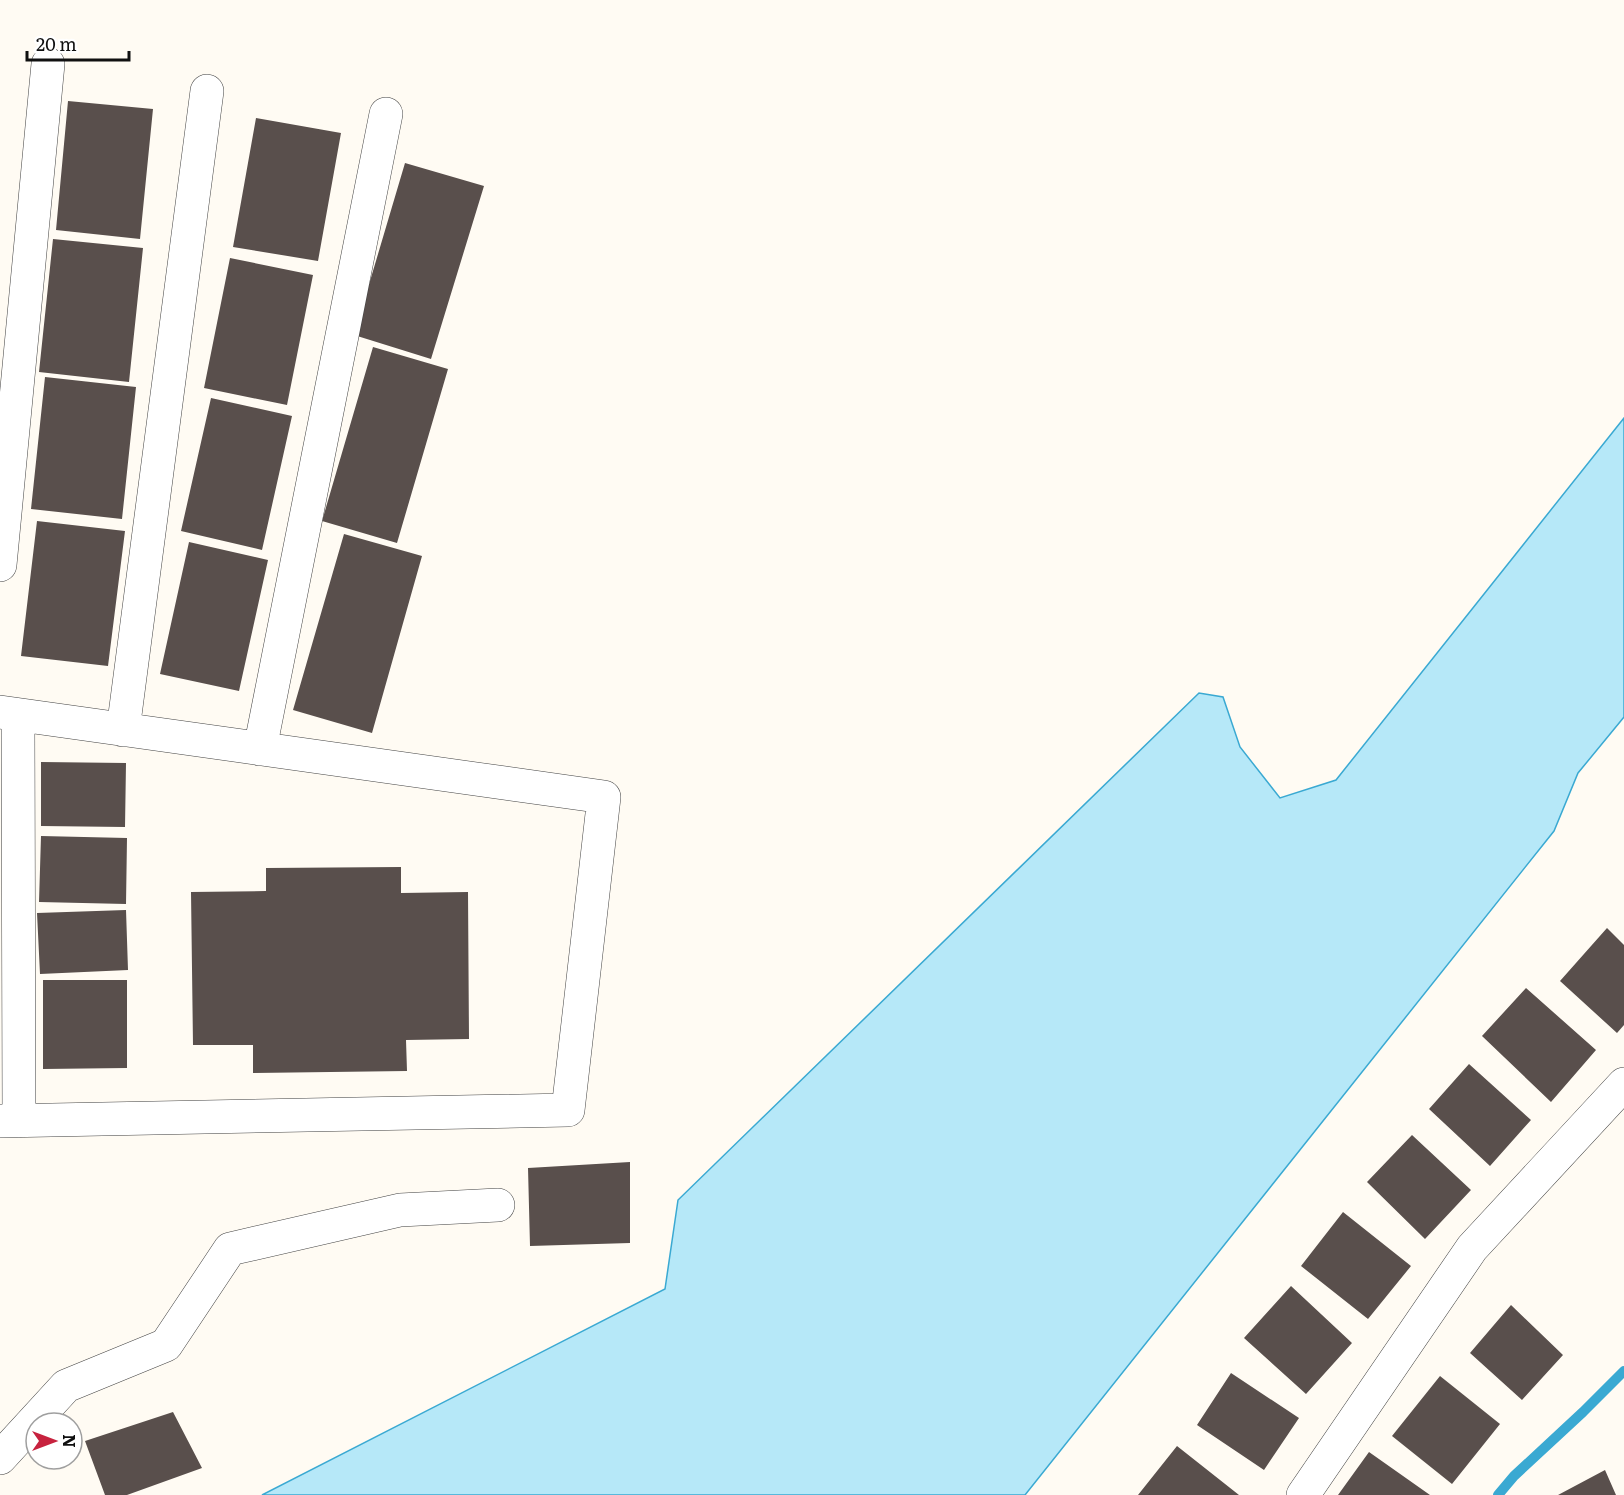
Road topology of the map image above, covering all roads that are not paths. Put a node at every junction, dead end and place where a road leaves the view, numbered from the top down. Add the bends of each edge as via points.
1 (48, 64) dead end
2 (207, 91) dead end
3 (386, 114) dead end
4 (0, 565) edge
5 (9, 713) edge
6 (123, 730) junction
7 (260, 749) junction
8 (1624, 1084) edge
9 (10, 1121) edge
10 (498, 1205) dead end
11 (0, 1458) edge
12 (1303, 1495) edge

1 - 4 street
2 - 6 street
3 - 7 street
5 - 6 street
5 - 9 street
6 - 7 street
7 - 9 street via 604,797 568,1110
8 - 12 street via 1472,1248
10 - 11 street via 400,1210 230,1249 166,1345 66,1386

